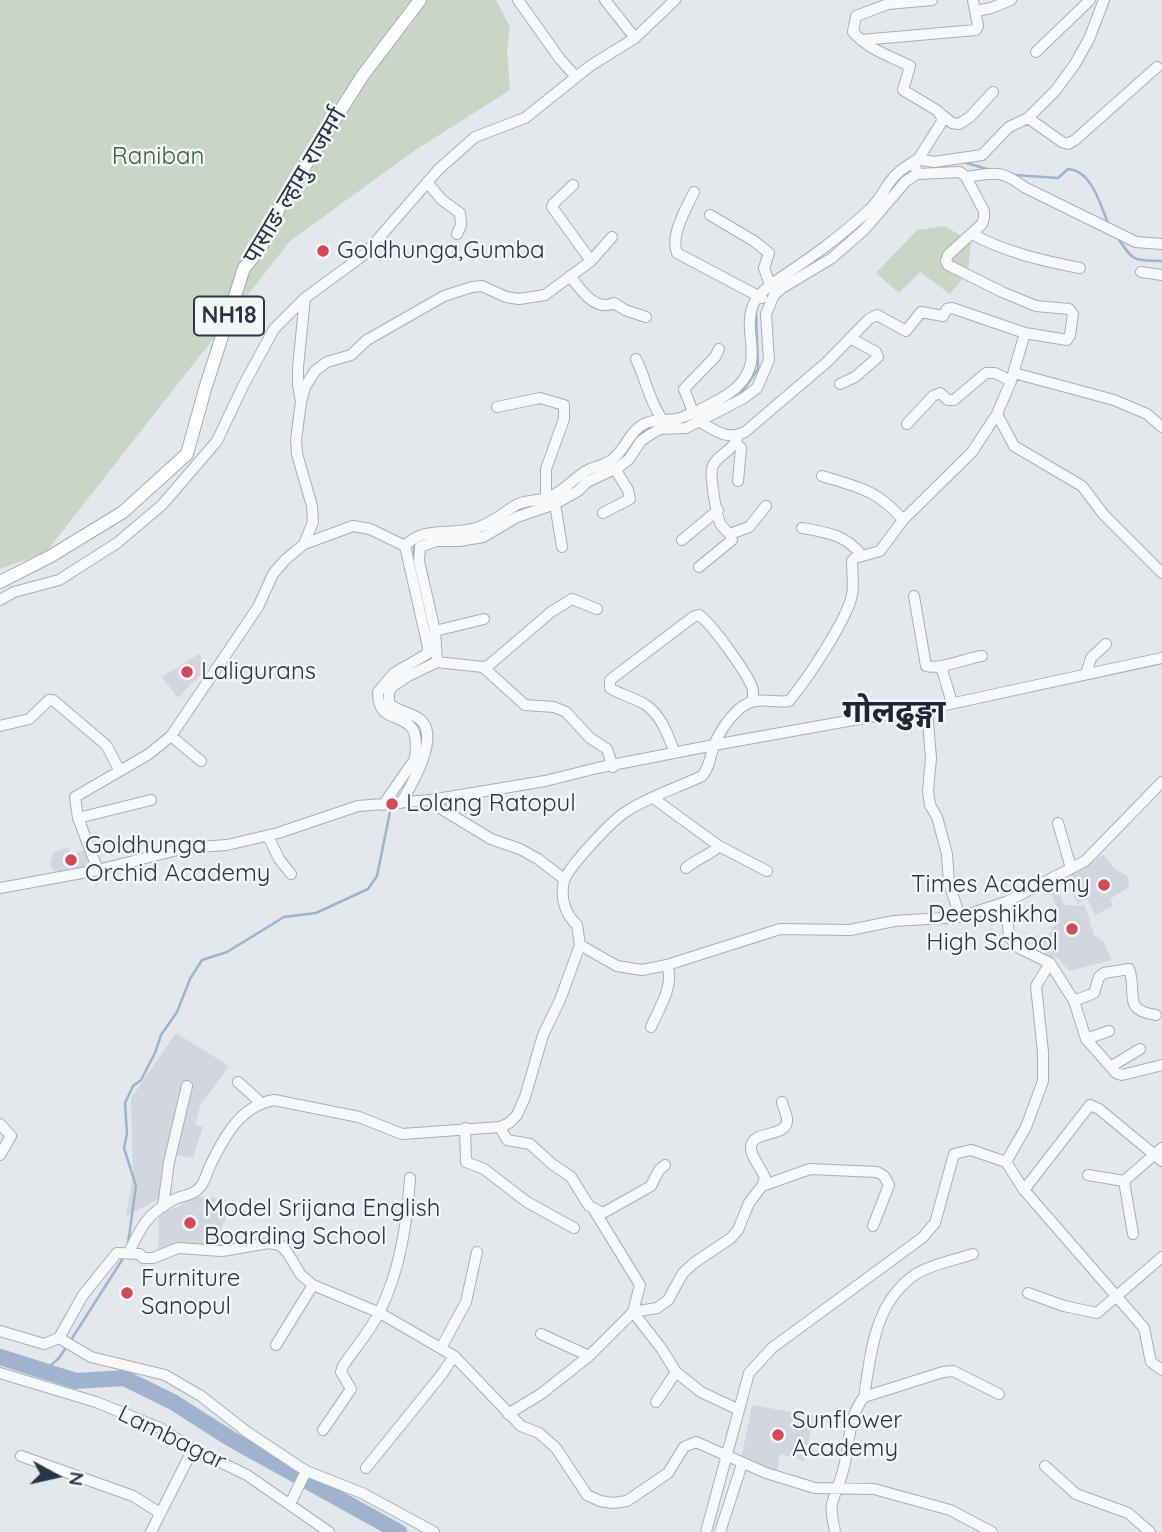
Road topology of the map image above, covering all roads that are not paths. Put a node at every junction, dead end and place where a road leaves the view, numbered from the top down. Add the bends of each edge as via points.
1 (420, 0) edge
2 (518, 0) edge
3 (605, 0) edge
4 (675, 0) edge
5 (932, 0) edge
6 (1011, 0) edge
7 (1090, 0) edge
8 (1104, 0) edge
9 (974, 5) edge
10 (635, 38) junction
11 (860, 40) junction
12 (1037, 52) dead end
13 (1157, 67) dead end
14 (576, 77) junction
15 (993, 92) dead end
16 (941, 114) junction
17 (1028, 118) junction
18 (916, 167) junction
19 (966, 177) junction
20 (427, 182) junction
21 (573, 185) dead end
22 (694, 192) dead end
23 (710, 215) dead end
24 (457, 234) dead end
25 (972, 234) junction
26 (612, 237) dead end
27 (1162, 244) edge
28 (591, 261) junction
29 (1080, 268) dead end
30 (1141, 272) dead end
31 (1162, 275) edge
32 (570, 276) junction
33 (770, 285) junction
34 (305, 298) junction
35 (764, 299) junction
36 (646, 317) dead end
37 (1025, 332) junction
38 (850, 338) junction
39 (719, 349) dead end
40 (636, 359) dead end
41 (1013, 377) junction
42 (840, 384) dead end
43 (300, 402) junction
44 (497, 407) dead end
45 (997, 414) junction
46 (699, 415) junction
47 (662, 419) junction
48 (907, 424) dead end
49 (1162, 427) edge
50 (735, 440) junction
51 (615, 464) junction
52 (822, 476) dead end
53 (738, 481) dead end
54 (550, 501) junction
55 (766, 506) dead end
56 (718, 510) junction
57 (603, 513) dead end
58 (903, 520) junction
59 (802, 527) dead end
60 (730, 534) junction
61 (682, 540) dead end
62 (304, 544) junction
63 (405, 546) junction
64 (562, 547) dead end
65 (862, 556) junction
66 (699, 567) dead end
67 (1162, 572) edge
68 (0, 582) edge
69 (914, 596) dead end
70 (0, 600) edge
71 (597, 609) dead end
72 (484, 619) dead end
73 (435, 631) junction
74 (1106, 644) dead end
75 (982, 656) dead end
76 (1162, 659) edge
77 (437, 662) junction
78 (941, 666) junction
79 (483, 667) junction
80 (1086, 674) junction
81 (753, 701) junction
82 (952, 704) junction
83 (927, 709) junction
84 (0, 726) edge
85 (171, 736) junction
86 (714, 746) junction
87 (675, 753) junction
88 (201, 761) dead end
89 (613, 767) junction
90 (120, 769) junction
91 (1162, 782) edge
92 (653, 798) junction
93 (151, 800) dead end
94 (431, 800) junction
95 (401, 803) junction
96 (383, 805) junction
97 (78, 818) junction
98 (1058, 823) dead end
99 (268, 836) junction
100 (719, 846) junction
101 (686, 868) dead end
102 (1071, 868) junction
103 (98, 870) junction
104 (767, 871) dead end
105 (291, 874) dead end
106 (564, 879) junction
107 (0, 888) edge
108 (1006, 902) junction
109 (960, 918) junction
110 (580, 945) junction
111 (1050, 963) junction
112 (667, 965) junction
113 (1074, 1001) junction
114 (1156, 1015) dead end
115 (651, 1027) dead end
116 (1109, 1031) dead end
117 (1086, 1040) junction
118 (1140, 1049) dead end
119 (1162, 1065) edge
120 (1112, 1066) junction
121 (238, 1082) dead end
122 (187, 1086) dead end
123 (260, 1102) junction
124 (782, 1102) dead end
125 (0, 1124) edge
126 (500, 1127) junction
127 (465, 1128) junction
128 (0, 1155) edge
129 (1159, 1155) edge
130 (1006, 1162) junction
131 (665, 1165) dead end
132 (1088, 1175) dead end
133 (410, 1178) dead end
134 (1124, 1181) junction
135 (762, 1186) junction
136 (1024, 1190) junction
137 (163, 1207) junction
138 (594, 1210) junction
139 (873, 1226) dead end
140 (574, 1228) dead end
141 (1133, 1234) dead end
142 (129, 1252) junction
143 (477, 1252) dead end
144 (973, 1254) dead end
145 (1162, 1257) edge
146 (313, 1285) junction
147 (1028, 1293) dead end
148 (1117, 1298) junction
149 (633, 1312) junction
150 (380, 1313) junction
151 (0, 1331) edge
152 (541, 1334) dead end
153 (65, 1342) junction
154 (276, 1345) dead end
155 (441, 1348) junction
156 (454, 1356) junction
157 (589, 1356) junction
158 (1162, 1370) edge
159 (676, 1372) junction
160 (0, 1373) edge
161 (999, 1394) dead end
162 (864, 1397) junction
163 (656, 1402) dead end
164 (737, 1409) junction
165 (508, 1414) junction
166 (323, 1430) dead end
167 (193, 1449) junction
168 (21, 1455) dead end
169 (727, 1457) junction
170 (742, 1465) junction
171 (1045, 1466) dead end
172 (366, 1468) dead end
173 (305, 1473) junction
174 (838, 1489) junction
175 (290, 1504) junction
176 (160, 1513) junction
177 (151, 1532) edge
178 (329, 1532) edge
179 (434, 1532) edge
180 (706, 1532) edge
181 (720, 1532) edge
182 (835, 1532) edge
183 (992, 1532) edge
184 (1150, 1532) edge

1 - 68 main road, पासाङ ल्हामु राजमर्ग / NH18 via 363,75 282,202 260,249 244,268 187,454 123,512
2 - 14 street
3 - 10 street
4 - 10 street
5 - 11 street via 888,4 856,16 853,33
6 - 9 street via 991,8
7 - 12 street
8 - 17 street via 1075,64
9 - 11 street via 978,26 973,31
10 - 14 street
11 - 16 street via 910,66 903,90
13 - 17 street via 1068,144
14 - 20 street via 524,118 475,137
15 - 16 street via 959,124
16 - 18 street via 943,120
17 - 18 street via 1009,127 982,155
18 - 19 street via 960,172
18 - 33 street via 901,170 881,198 829,246
18 - 35 street via 865,229 832,258
19 - 25 street via 984,211 982,224
19 - 27 street via 1009,175 1024,187 1136,242
20 - 24 street via 460,213
20 - 34 street via 365,254
21 - 28 street via 552,208
22 - 35 street via 678,231 677,253
23 - 33 street via 769,253 764,268
25 - 29 street via 1041,260
25 - 37 street via 948,255 948,265 1036,306 1072,311 1067,340
26 - 28 street
28 - 32 street
30 - 31 street
32 - 36 street via 596,304 607,307 614,303
32 - 43 street via 545,295 519,299 482,286 444,296 367,340 351,355 327,362 315,371
33 - 35 street
34 - 43 street
34 - 70 street via 274,329 217,441 162,505 117,543 59,580
35 - 46 street via 753,304 751,367 739,385
35 - 46 street via 769,360 757,388 736,403
37 - 38 street via 949,307 943,316 921,312 906,331 877,315
37 - 41 street
38 - 42 street via 878,356
38 - 50 street
39 - 46 street via 684,389
40 - 47 street
41 - 45 street
41 - 48 street via 986,373 954,400 940,393 933,396
41 - 49 street via 1114,400 1147,414
43 - 62 street via 298,454 313,522
44 - 54 street via 540,398 564,405 564,419 546,469
45 - 58 street via 972,452
45 - 67 street via 1014,446 1082,486 1104,515
46 - 47 street
46 - 50 street
46 - 51 street via 686,428 650,434 629,459
47 - 51 street via 632,433
50 - 53 street via 741,448
50 - 56 street via 711,471
51 - 54 street
51 - 57 street via 630,499
52 - 58 street via 872,492
54 - 63 street via 523,502 478,528 425,533
54 - 64 street
54 - 73 street via 483,537 420,547
55 - 60 street via 749,527
56 - 60 street via 720,524
56 - 61 street
58 - 65 street via 880,551
59 - 65 street via 848,541
60 - 66 street via 732,540
62 - 63 street via 353,526
62 - 85 street via 272,574 258,607
63 - 96 street via 428,652 394,673 378,692 382,709 411,727 416,752
65 - 81 street via 852,561 850,603 798,690 789,701
69 - 78 street via 925,663 930,668
71 - 79 street via 572,599
72 - 73 street
73 - 77 street
74 - 80 street via 1091,658
75 - 78 street
76 - 80 street
77 - 79 street
77 - 95 street via 389,692 391,706 421,721 426,739 421,768
78 - 82 street
79 - 89 street via 525,705 566,712 607,749
80 - 82 street
81 - 86 street via 724,727
81 - 87 street via 745,674 703,618 693,617 609,684 650,708
82 - 83 street
83 - 86 street
83 - 109 street via 930,805 947,854 949,883
84 - 90 street via 29,719 53,700 106,746
85 - 88 street
85 - 90 street
86 - 87 street
86 - 92 street via 702,776
87 - 89 street
89 - 94 street
90 - 97 street via 75,797
91 - 102 street via 1085,861
92 - 100 street
92 - 106 street via 602,831
93 - 97 street
94 - 95 street
94 - 106 street via 491,839 538,859
95 - 96 street
96 - 99 street via 345,809
97 - 103 street
98 - 102 street
99 - 103 street via 185,848
99 - 105 street
100 - 101 street
100 - 104 street
102 - 108 street
103 - 107 street
106 - 110 street via 567,916 577,925
108 - 109 street
108 - 111 street via 1009,937 1019,948
109 - 112 street via 894,921 850,930 780,929
110 - 112 street via 629,970
110 - 126 street via 543,1035 525,1097 517,1115
111 - 113 street
111 - 130 street via 1036,986 1043,1081 1026,1127
112 - 115 street via 669,984
113 - 114 street via 1094,993 1104,973 1129,970 1133,1004
113 - 117 street
116 - 117 street
117 - 120 street
118 - 120 street
119 - 120 street via 1122,1075
121 - 123 street
122 - 137 street
123 - 127 street via 274,1100 359,1117 402,1133
123 - 137 street via 220,1144 201,1187
124 - 135 street via 786,1125 752,1144 765,1178
125 - 128 street via 11,1136
126 - 127 street
126 - 138 street via 507,1140 530,1144 571,1177
127 - 140 street via 466,1162
129 - 134 street
129 - 136 street via 1090,1105
130 - 136 street
130 - 164 street via 971,1150 954,1154 935,1223 922,1238 772,1348 749,1373
131 - 138 street via 650,1186 603,1213
132 - 134 street
133 - 150 street via 400,1254
134 - 141 street
135 - 139 street via 810,1170 877,1172 889,1185
135 - 149 street via 738,1230 683,1273 668,1300 657,1308
136 - 148 street
137 - 142 street via 146,1218
138 - 149 street via 640,1285
142 - 146 street via 153,1258 178,1248 222,1251 270,1242 287,1252
142 - 153 street via 114,1255 83,1295
143 - 155 street via 466,1302
144 - 162 street via 918,1273 900,1288 881,1314
145 - 148 street
146 - 150 street
146 - 154 street
147 - 148 street via 1097,1313
148 - 158 street via 1144,1328 1151,1362
149 - 157 street
149 - 159 street
150 - 155 street
150 - 166 street via 343,1366 341,1372 351,1388
151 - 153 street via 44,1344
152 - 157 street
153 - 173 street via 91,1357 165,1375
155 - 156 street
156 - 165 street
156 - 172 street
157 - 165 street
159 - 163 street
159 - 164 street via 701,1392
160 - 167 street, Lambagar via 127,1414
161 - 162 street via 953,1371 943,1371
162 - 174 street via 853,1417
164 - 169 street
165 - 169 street via 556,1448 587,1494 600,1501 627,1502 668,1473 684,1447 696,1442
167 - 175 street, Lambagar via 247,1475
167 - 176 street
168 - 176 street via 133,1496
169 - 170 street
169 - 180 street
170 - 174 street via 815,1488
170 - 181 street
171 - 184 street via 1076,1494 1128,1513
173 - 175 street
173 - 179 street via 362,1493
174 - 182 street via 831,1507
174 - 183 street via 874,1489 950,1510
175 - 178 street, Lambagar
176 - 177 street

